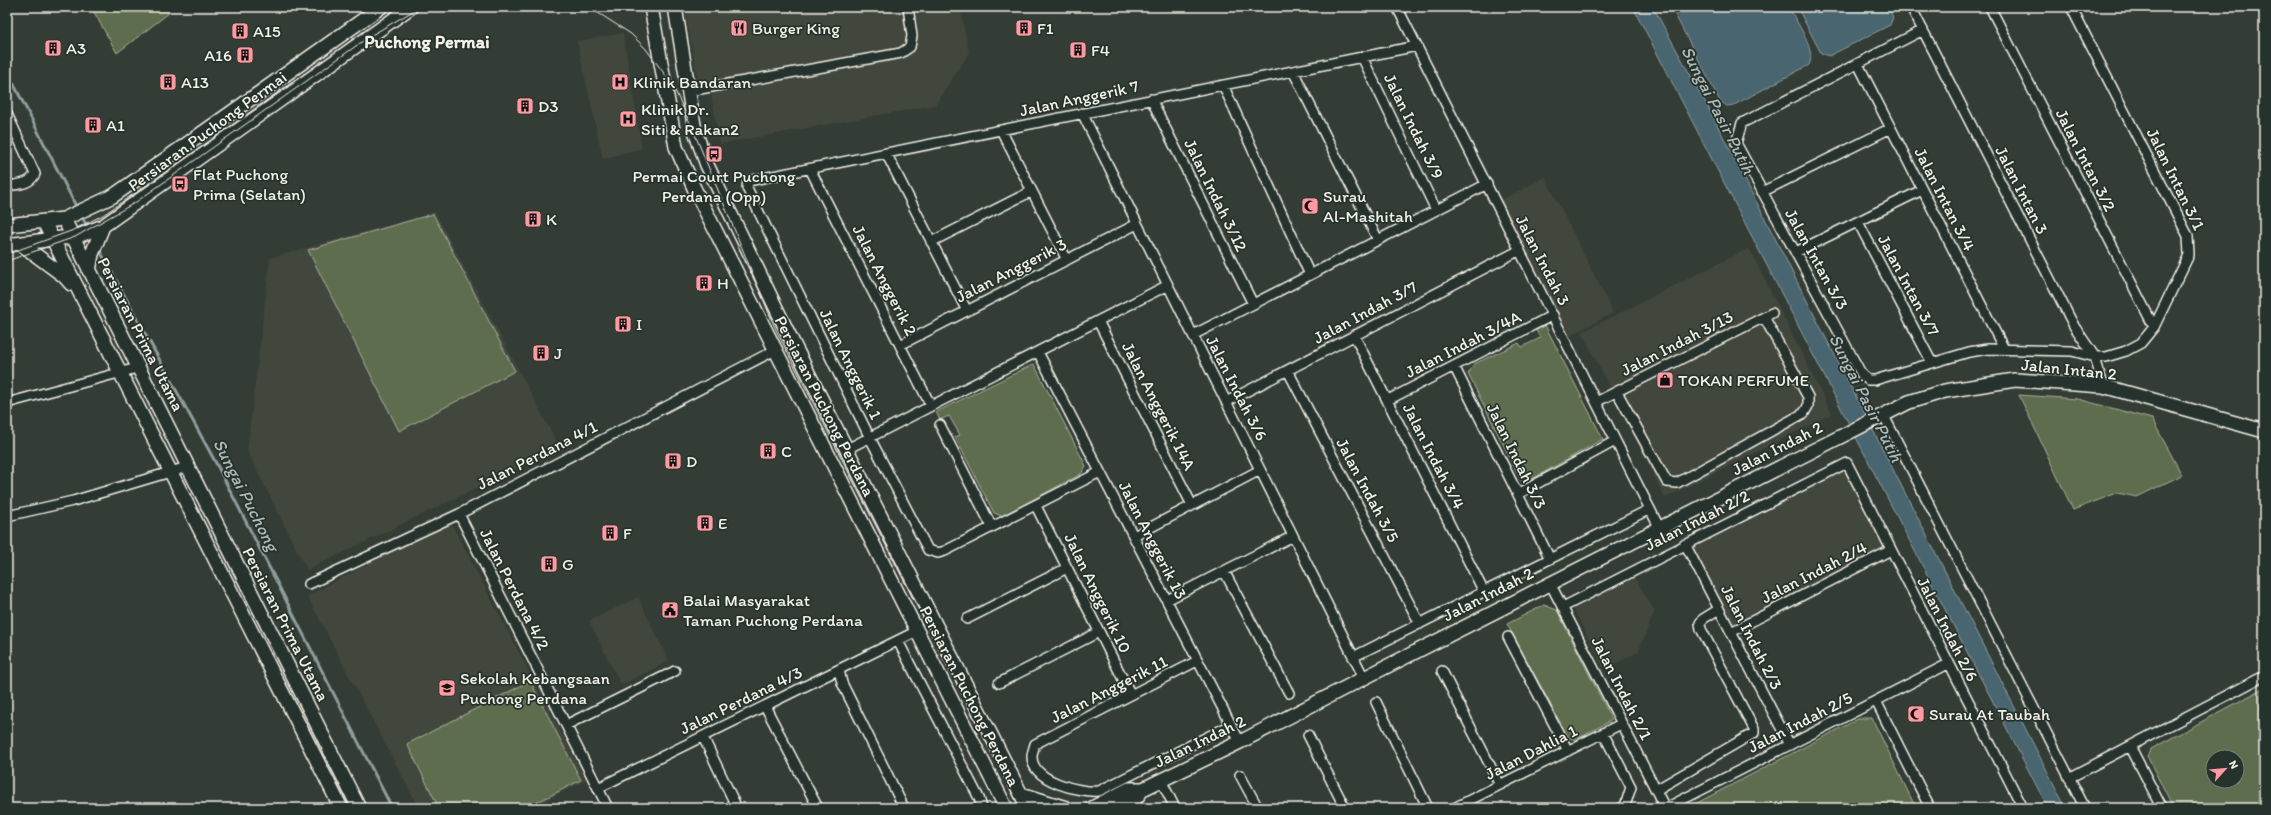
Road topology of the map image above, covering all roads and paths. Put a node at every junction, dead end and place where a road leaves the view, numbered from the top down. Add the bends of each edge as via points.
1 (381, 7) edge
2 (411, 7) edge
3 (651, 7) edge
4 (675, 7) edge
5 (908, 7) edge
6 (1397, 7) edge
7 (1911, 7) edge
8 (1990, 7) edge
9 (2071, 7) edge
10 (1923, 30) junction
11 (1417, 46) junction
12 (1362, 57) junction
13 (1858, 64) junction
14 (1294, 71) junction
15 (1223, 85) junction
16 (689, 91) junction
17 (1151, 99) junction
18 (1082, 113) junction
19 (7, 114) edge
20 (1891, 128) junction
21 (1001, 130) junction
22 (886, 153) junction
23 (810, 169) junction
24 (748, 181) joint
25 (1487, 184) junction
26 (7, 186) edge
27 (1922, 190) junction
28 (1032, 191) junction
29 (1762, 192) junction
30 (1436, 210) junction
31 (69, 218) junction
32 (44, 222) junction
33 (1858, 222) junction
34 (1137, 224) junction
35 (7, 225) edge
36 (103, 226) junction
37 (78, 236) junction
38 (52, 239) junction
39 (1378, 240) junction
40 (931, 242) junction
41 (21, 244) junction
42 (7, 245) edge
43 (1520, 250) junction
44 (1796, 252) junction
45 (1067, 260) junction
46 (89, 271) junction
47 (1310, 275) junction
48 (1168, 285) junction
49 (78, 292) junction
50 (1253, 304) junction
51 (966, 311) junction
52 (1553, 315) junction
53 (1098, 321) junction
54 (2154, 327) junction
55 (1193, 335) junction
56 (1354, 335) junction
57 (900, 345) junction
58 (777, 349) junction
59 (2004, 349) junction
60 (1038, 352) junction
61 (2095, 357) junction
62 (1932, 363) junction
63 (137, 368) junction
64 (1455, 368) junction
65 (1288, 371) junction
66 (120, 373) junction
67 (2104, 386) junction
68 (1617, 392) junction
69 (1388, 400) junction
70 (1226, 402) junction
71 (1596, 402) junction
72 (7, 403) edge
73 (931, 406) junction
74 (1877, 417) junction
75 (940, 425) dead end
76 (2264, 431) edge
77 (1850, 432) joint
78 (870, 438) junction
79 (1615, 441) junction
80 (847, 449) junction
81 (1846, 463) joint
82 (187, 466) junction
83 (1260, 470) junction
84 (170, 472) junction
85 (1100, 472) junction
86 (1518, 494) junction
87 (1192, 505) junction
88 (1036, 506) junction
89 (1650, 510) junction
90 (459, 514) junction
91 (7, 516) edge
92 (992, 527) junction
93 (1659, 527) junction
94 (1134, 536) junction
95 (1293, 536) junction
96 (1685, 544) junction
97 (1891, 550) junction
98 (1550, 559) junction
99 (1067, 568) junction
100 (1224, 571) junction
101 (1550, 583) junction
102 (309, 584) dead end
103 (1484, 592) junction
104 (1167, 600) junction
105 (1563, 607) junction
106 (1719, 609) junction
107 (967, 619) dead end
108 (1420, 624) junction
109 (917, 631) junction
110 (1099, 632) junction
111 (1731, 632) junction
112 (1508, 637) dead end
113 (898, 641) junction
114 (1353, 657) junction
115 (1197, 661) junction
116 (1948, 664) junction
117 (839, 670) junction
118 (675, 671) dead end
119 (1442, 671) dead end
120 (2264, 676) edge
121 (1364, 678) junction
122 (999, 683) dead end
123 (1289, 693) dead end
124 (1131, 695) junction
125 (1876, 701) junction
126 (1376, 702) dead end
127 (765, 706) junction
128 (1231, 724) junction
129 (1621, 724) junction
130 (566, 725) junction
131 (1603, 733) junction
132 (1308, 735) dead end
133 (703, 737) junction
134 (1240, 742) junction
135 (1790, 745) junction
136 (2130, 746) junction
137 (1568, 751) junction
138 (1240, 776) dead end
139 (2069, 778) junction
140 (1161, 780) junction
141 (1500, 785) junction
142 (598, 788) junction
143 (1143, 789) junction
144 (1656, 790) junction
145 (1021, 794) junction
146 (1001, 802) edge
147 (341, 808) edge
148 (359, 808) edge
149 (608, 808) edge
150 (737, 808) edge
151 (818, 808) edge
152 (904, 808) edge
153 (982, 808) edge
154 (1006, 808) edge
155 (1028, 808) edge
156 (1066, 808) edge
157 (1092, 808) edge
158 (1117, 808) edge
159 (1175, 808) edge
160 (1258, 808) edge
161 (1345, 808) edge
162 (1428, 808) edge
163 (1454, 808) edge
164 (1621, 808) edge
165 (1666, 808) edge
166 (1930, 808) edge
167 (2023, 808) edge
168 (2085, 808) edge
169 (2162, 808) edge

1 - 31 main road, Persiaran Puchong Permai via 113,196
2 - 36 main road, Persiaran Puchong Permai
3 - 58 main road, Persiaran Puchong Perdana via 676,147 694,188
4 - 16 main road, Persiaran Puchong Perdana
5 - 16 street via 912,36 910,47 901,53
6 - 11 street, Jalan Indah 3
7 - 10 street, Jalan Intan 3
8 - 54 street, Jalan Intan 3/2
9 - 54 street, Jalan Intan 3/1 via 2188,236 2189,255
10 - 13 street, Jalan Intan 3/3
10 - 61 street, Jalan Intan 3 via 2074,326
11 - 12 street, Jalan Anggerik 7
11 - 25 street, Jalan Indah 3
12 - 14 street, Jalan Anggerik 7
12 - 30 street, Jalan Indah 3/9
13 - 20 street, Jalan Intan 3/4
13 - 29 street, Jalan Intan 3/3 via 1742,123 1736,143
14 - 15 street, Jalan Anggerik 7
14 - 39 street
15 - 17 street, Jalan Anggerik 7
15 - 47 street
16 - 80 main road, Persiaran Puchong Perdana via 695,131 707,165
17 - 18 street, Jalan Anggerik 7
17 - 50 street, Jalan Indah 3/12
18 - 21 street, Jalan Anggerik 7
18 - 34 street, Jalan Indah 3/6
19 - 26 street via 35,174 31,181 25,184
20 - 27 street, Jalan Intan 3/4
20 - 29 street
21 - 22 street, Jalan Anggerik 7
21 - 28 street
22 - 23 street, Jalan Anggerik 7
22 - 40 street
23 - 24 street, Jalan Anggerik 7
23 - 57 street, Jalan Anggerik 2
24 - 78 street, Jalan Anggerik 1 via 747,188
25 - 30 street
25 - 43 street, Jalan Indah 3
27 - 33 street
27 - 59 street, Jalan Intan 3/4
28 - 40 street
28 - 45 street
29 - 44 street, Jalan Intan 3/3
30 - 39 street
31 - 32 main road, Persiaran Puchong Permai
31 - 37 main road, Persiaran Prima Utama
32 - 35 main road, Persiaran Puchong Permai
32 - 38 main road, Persiaran Prima Utama
33 - 44 street
33 - 62 street, Jalan Intan 3/7
34 - 45 street, Jalan Anggerik 3
34 - 48 street, Jalan Indah 3/6
36 - 37 main road, Persiaran Puchong Permai
36 - 46 main road via 92,254
37 - 38 main road, Persiaran Puchong Permai
37 - 46 main road, Persiaran Prima Utama
38 - 41 main road, Persiaran Puchong Permai
38 - 49 main road, Persiaran Prima Utama
39 - 47 street
40 - 51 street
41 - 42 main road, Persiaran Puchong Permai
41 - 49 main road via 64,276
43 - 52 street, Jalan Indah 3
43 - 56 street, Jalan Indah 3/7
44 - 62 street, Jalan Intan 3/3 via 1862,376 1868,380 1875,380
45 - 51 street, Jalan Anggerik 3
46 - 63 main road, Persiaran Prima Utama
47 - 50 street
48 - 53 street
48 - 55 street, Jalan Indah 3/6
49 - 66 main road, Persiaran Prima Utama
50 - 55 street
51 - 57 street, Jalan Anggerik 3
52 - 64 street, Jalan Indah 3/4A
52 - 71 street, Jalan Indah 3
53 - 60 street
53 - 87 street, Jalan Anggerik 14A
54 - 61 street, Jalan Intan 3/1 via 2141,342 2126,351
55 - 70 street, Jalan Indah 3/6
56 - 65 street, Jalan Indah 3/7
56 - 69 street, Jalan Indah 3/4
57 - 73 street, Jalan Anggerik 2
58 - 90 street, Jalan Perdana 4/1
58 - 109 main road, Persiaran Puchong Perdana
59 - 61 street, Jalan Intan 3/3 via 2072,351
59 - 62 street, Jalan Intan 3/3 via 1969,352
60 - 73 street
60 - 85 street, Jalan Anggerik 13
61 - 67 street, Jalan Intan 3
63 - 66 street
63 - 82 main road, Persiaran Prima Utama
64 - 69 street, Jalan Indah 3/4A
64 - 86 street, Jalan Indah 3/3
65 - 70 street, Jalan Indah 3/7
65 - 108 street, Jalan Indah 3/5
66 - 72 street
66 - 84 main road, Persiaran Prima Utama
67 - 74 main road, Jalan Intan 2 via 2015,380 1944,391 1909,402
67 - 76 main road, Jalan Intan 2
68 - 68 street, Jalan Indah 3/13 via 1668,482 1677,483 1804,413 1808,406 1808,397 1768,315
68 - 71 street, Jalan Indah 3/13
69 - 103 street, Jalan Indah 3/4
70 - 83 street, Jalan Indah 3/6
71 - 79 street, Jalan Indah 3
73 - 78 street
74 - 77 main road, Jalan Intan 2
74 - 139 street
75 - 92 street
77 - 93 main road, Jalan Indah 2
78 - 80 street
78 - 92 street, Jalan Anggerik 1 via 928,550 938,553
79 - 86 street
79 - 89 street, Jalan Indah 3
80 - 145 main road, Persiaran Puchong Perdana
81 - 96 street, Jalan Indah 2/2
81 - 97 street, Jalan Indah 2/6
82 - 84 street
82 - 148 main road, Persiaran Prima Utama
83 - 87 street
83 - 95 street, Jalan Indah 3/6
84 - 91 street via 73,501
84 - 147 main road, Persiaran Prima Utama
85 - 88 street
85 - 94 street, Jalan Anggerik 13
86 - 98 street, Jalan Indah 3/3
87 - 94 street
88 - 92 street
88 - 99 street, Jalan Anggerik 10
89 - 93 street, Jalan Indah 3
89 - 98 street
90 - 102 street, Jalan Perdana 4/1
90 - 130 street, Jalan Perdana 4/2
93 - 101 main road, Jalan Indah 2
94 - 104 street, Jalan Anggerik 13
95 - 100 street
95 - 114 street, Jalan Indah 3/6
96 - 105 street, Jalan Indah 2/2
96 - 106 street, Jalan Indah 2/3
97 - 111 street, Jalan Indah 2/4
97 - 116 street, Jalan Indah 2/6
98 - 103 street
99 - 107 street
99 - 110 street, Jalan Anggerik 10
100 - 104 street
100 - 123 street
101 - 105 street, Jalan Indah 2/1
101 - 121 main road, Jalan Indah 2
103 - 108 street
104 - 115 street, Jalan Anggerik 13
105 - 129 street, Jalan Indah 2/1
106 - 111 street, Jalan Indah 2/3
106 - 144 street via 1703,619 1700,623 1701,629 1754,733
108 - 114 street
109 - 113 street, Jalan Perdana 4/3
109 - 146 main road, Persiaran Puchong Perdana
110 - 122 street
110 - 124 street, Jalan Anggerik 10
111 - 135 street, Jalan Indah 2/3
112 - 137 street
113 - 117 street, Jalan Perdana 4/3
113 - 153 street
114 - 121 street, Jalan Indah 3/6
115 - 124 street, Jalan Anggerik 11
115 - 128 street, Jalan Anggerik 13
116 - 125 street, Jalan Indah 2/5
116 - 167 street, Jalan Indah 2/6
117 - 127 street, Jalan Perdana 4/3
117 - 152 street via 842,683
118 - 130 street
119 - 141 street
120 - 136 street
121 - 134 main road, Jalan Indah 2
124 - 128 street, Jalan Anggerik 11 via 1034,744 1032,758 1039,773 1054,783 1089,792 1099,791
125 - 135 street, Jalan Indah 2/5
125 - 166 street
126 - 162 street
127 - 133 street, Jalan Perdana 4/3
127 - 151 street
128 - 134 street, Jalan Anggerik 13
129 - 131 street, Jalan Dahlia 1
129 - 144 street, Jalan Indah 2/1
130 - 142 street, Jalan Perdana 4/2
131 - 137 street, Jalan Dahlia 1
131 - 164 street via 1631,788 1625,806
132 - 161 street
133 - 142 street, Jalan Perdana 4/3
133 - 150 street
134 - 140 main road, Jalan Indah 2
135 - 165 street, Jalan Indah 2/5
136 - 139 street
136 - 169 street
137 - 141 street, Jalan Dahlia 1
138 - 160 street
139 - 168 street
140 - 143 main road, Jalan Indah 2
140 - 159 street
141 - 163 street, Jalan Dahlia 1
142 - 149 street, Jalan Perdana 4/2
143 - 157 main road, Jalan Indah 2 via 1130,789
143 - 158 main road, Jalan Indah 2 via 1136,798
144 - 165 street, Jalan Indah 2/1
145 - 155 main road, Persiaran Puchong Perdana
145 - 156 main road
146 - 154 main road, Persiaran Puchong Perdana

